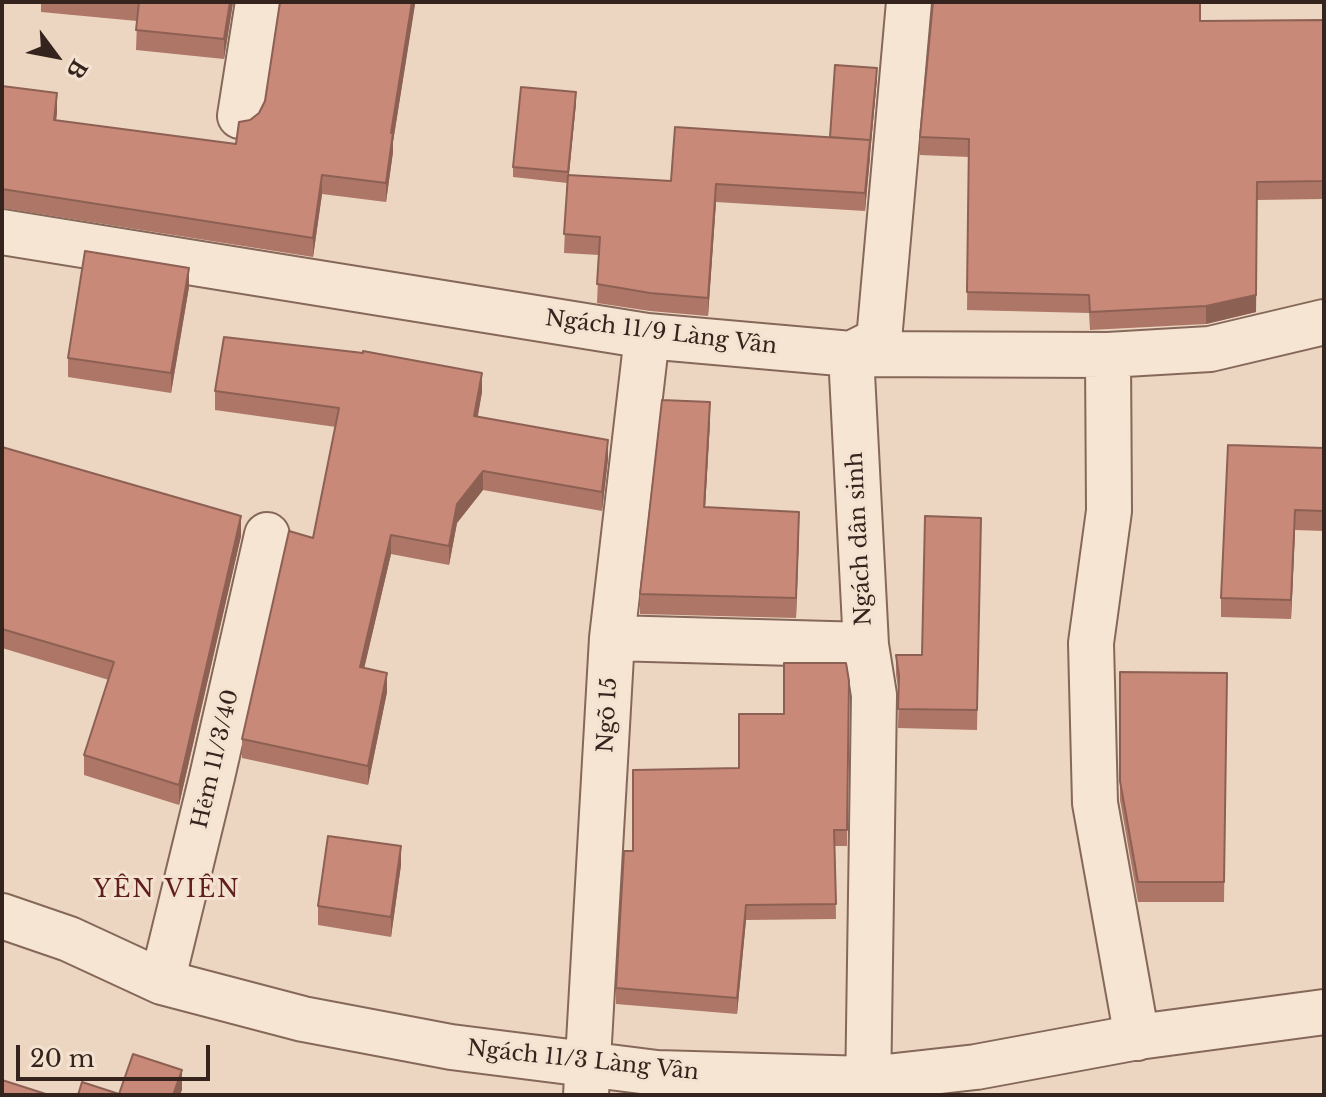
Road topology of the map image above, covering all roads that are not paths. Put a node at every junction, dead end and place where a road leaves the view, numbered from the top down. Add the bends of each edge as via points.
1 (258, 2) edge
2 (909, 2) edge
3 (240, 116) dead end
4 (2, 232) edge
5 (1324, 322) edge
6 (647, 336) junction
7 (851, 354) junction
8 (1108, 355) junction
9 (267, 535) dead end
10 (612, 638) junction
11 (866, 645) junction
12 (2, 916) edge
13 (162, 982) junction
14 (1324, 1012) edge
15 (1138, 1037) junction
16 (587, 1080) edge
17 (868, 1087) edge

1 - 3 street
2 - 7 street via 879,340
4 - 6 street, Ngách 11/9 Làng Vân
5 - 8 street, Ngách 11/9 Làng Vân via 1210,349
6 - 7 street, Ngách 11/9 Làng Vân
6 - 10 street, Ngõ 15
7 - 8 street, Ngách 11/9 Làng Vân
7 - 11 street, Ngách dân sinh
8 - 15 street via 1109,511 1091,643 1095,803
9 - 13 street, Hẻm 11/3/40
10 - 11 street
10 - 16 street, Ngõ 15
11 - 17 street, Ngách dân sinh via 874,695
12 - 13 street, Ngách 11/3 Làng Vân via 69,939
13 - 16 street, Ngách 11/3 Làng Vân via 303,1019
14 - 15 street, Ngách 11/3 Làng Vân
15 - 17 street, Ngách 11/3 Làng Vân
16 - 17 street, Ngách 11/3 Làng Vân via 657,1073

